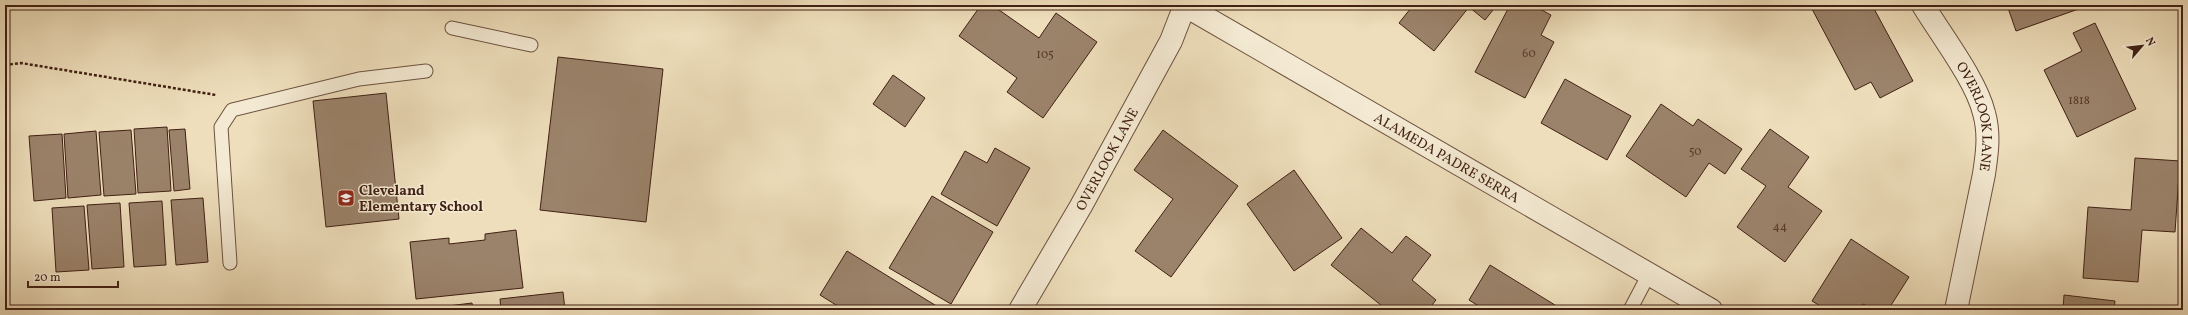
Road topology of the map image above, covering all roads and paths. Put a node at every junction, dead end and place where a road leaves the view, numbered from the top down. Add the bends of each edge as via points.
1 (1185, 5) edge
2 (1923, 5) edge
3 (452, 28) dead end
4 (531, 45) dead end
5 (5, 65) edge
6 (426, 71) dead end
7 (232, 110) junction
8 (230, 263) dead end
9 (1649, 274) junction
10 (1020, 310) edge
11 (1630, 310) edge
12 (1711, 310) edge
13 (1956, 310) edge

1 - 9 street, ALAMEDA PADRE SERRA
1 - 10 street, OVERLOOK LANE via 1171,41
2 - 13 street, OVERLOOK LANE via 1978,94 1987,129 1988,151
3 - 4 lane
5 - 7 path via 21,63 226,97
6 - 7 lane via 359,79
7 - 8 lane via 221,126
9 - 11 lane
9 - 12 street, ALAMEDA PADRE SERRA

